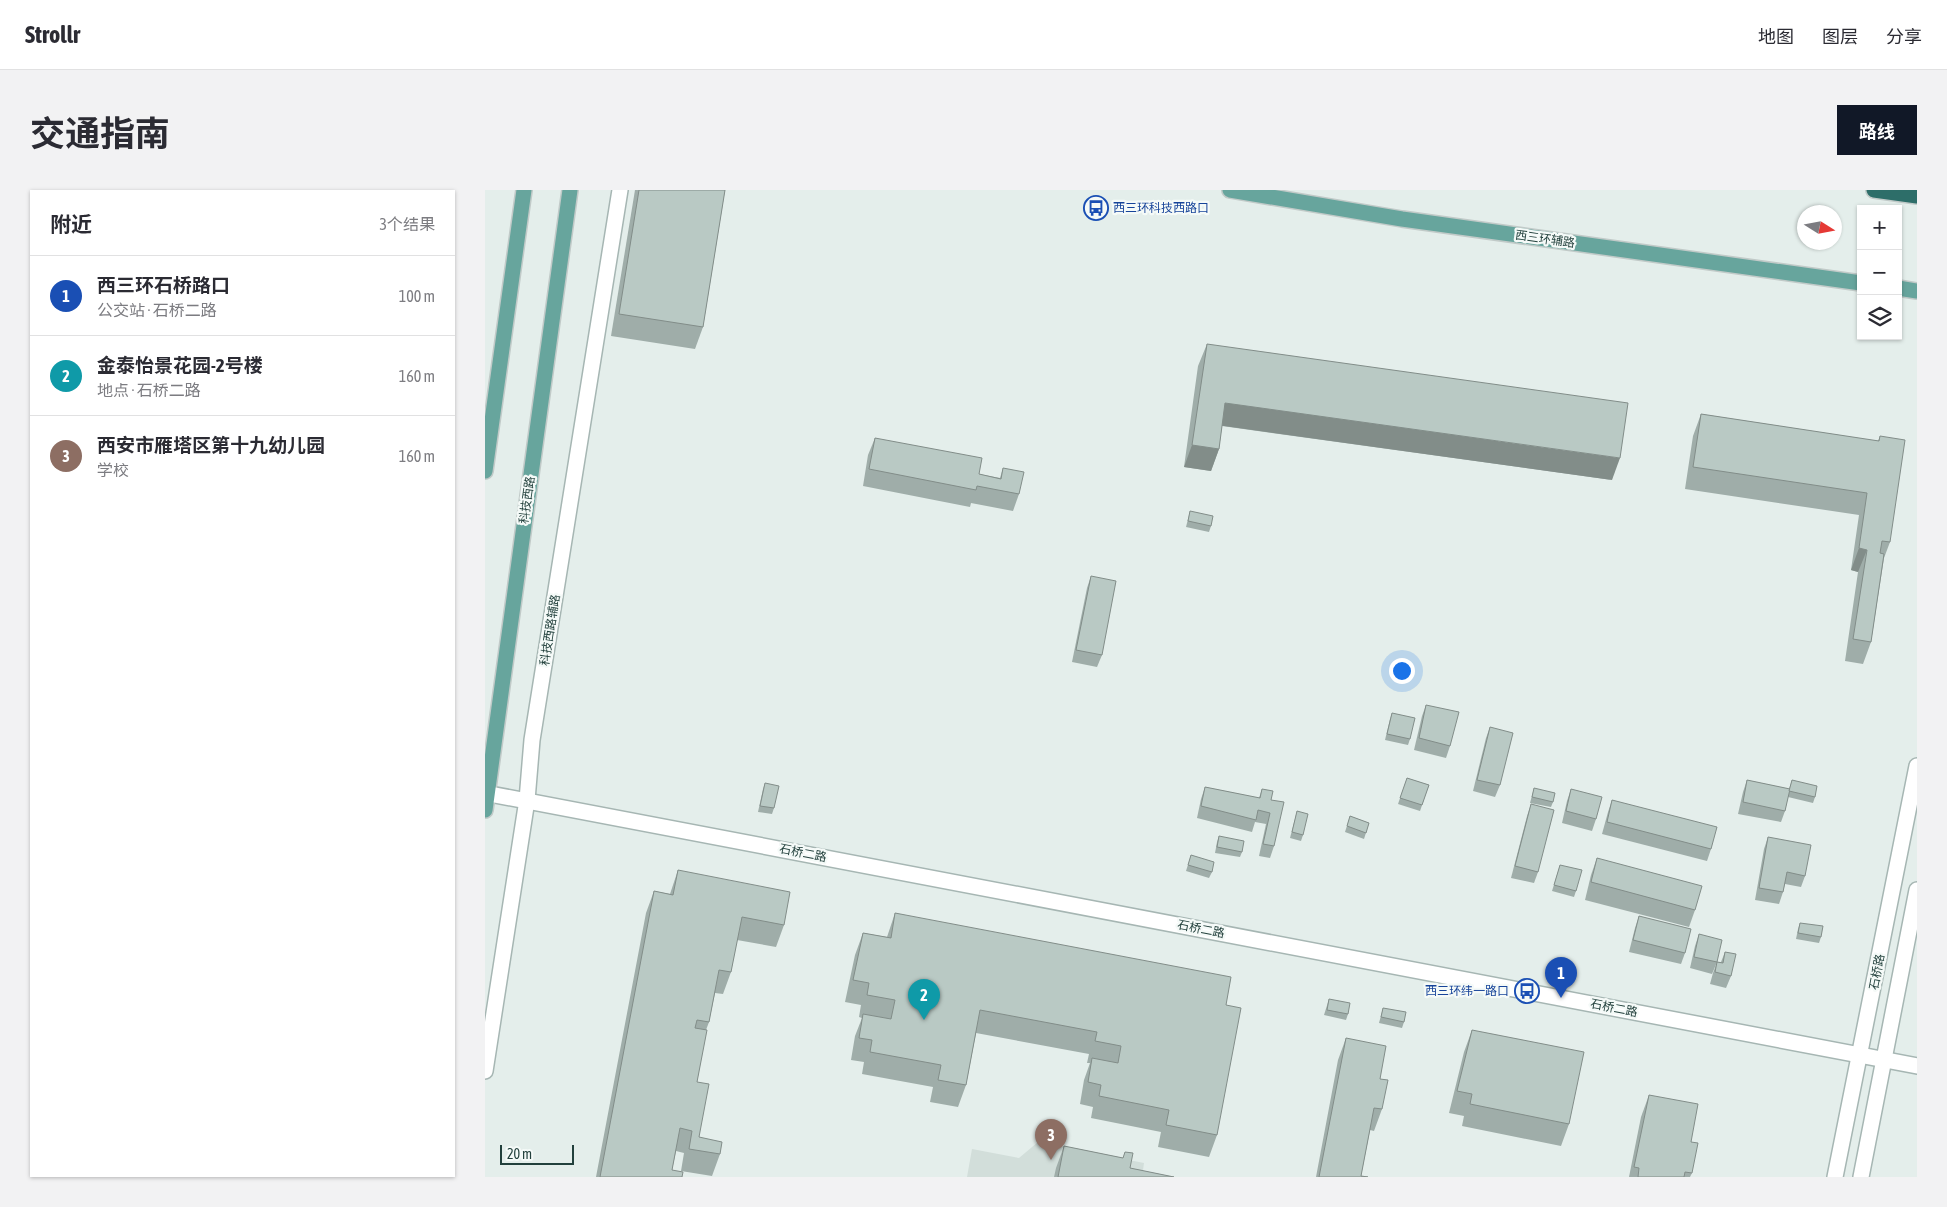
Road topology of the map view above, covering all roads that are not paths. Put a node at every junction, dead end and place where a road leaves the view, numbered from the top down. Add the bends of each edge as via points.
1 (523, 190) edge
2 (570, 190) edge
3 (620, 190) edge
4 (1230, 190) edge
5 (1874, 190) edge
6 (1917, 196) edge
7 (1857, 282) edge
8 (1902, 289) edge
9 (1917, 291) edge
10 (485, 472) edge
11 (1917, 766) edge
12 (486, 794) edge
13 (527, 800) junction
14 (485, 810) edge
15 (1917, 890) edge
16 (1860, 1055) junction
17 (1884, 1060) junction
18 (1917, 1066) edge
19 (485, 1071) edge
20 (1835, 1177) edge
21 (1861, 1177) edge

1 - 10 main road
2 - 12 main road, 科技西路
3 - 13 street, 科技西路辅路 via 533,740
4 - 7 main road, 西三环辅路 via 1402,219
5 - 6 highway
8 - 9 main road
11 - 16 street, 石桥路
12 - 13 street, 石桥二路
12 - 14 main road, 科技西路
13 - 16 street, 石桥二路
13 - 19 street, 科技西路辅路
15 - 17 street, 石桥路
16 - 17 street, 石桥二路
16 - 20 street, 石桥路
17 - 18 street, 石桥二路
17 - 21 street, 石桥路

